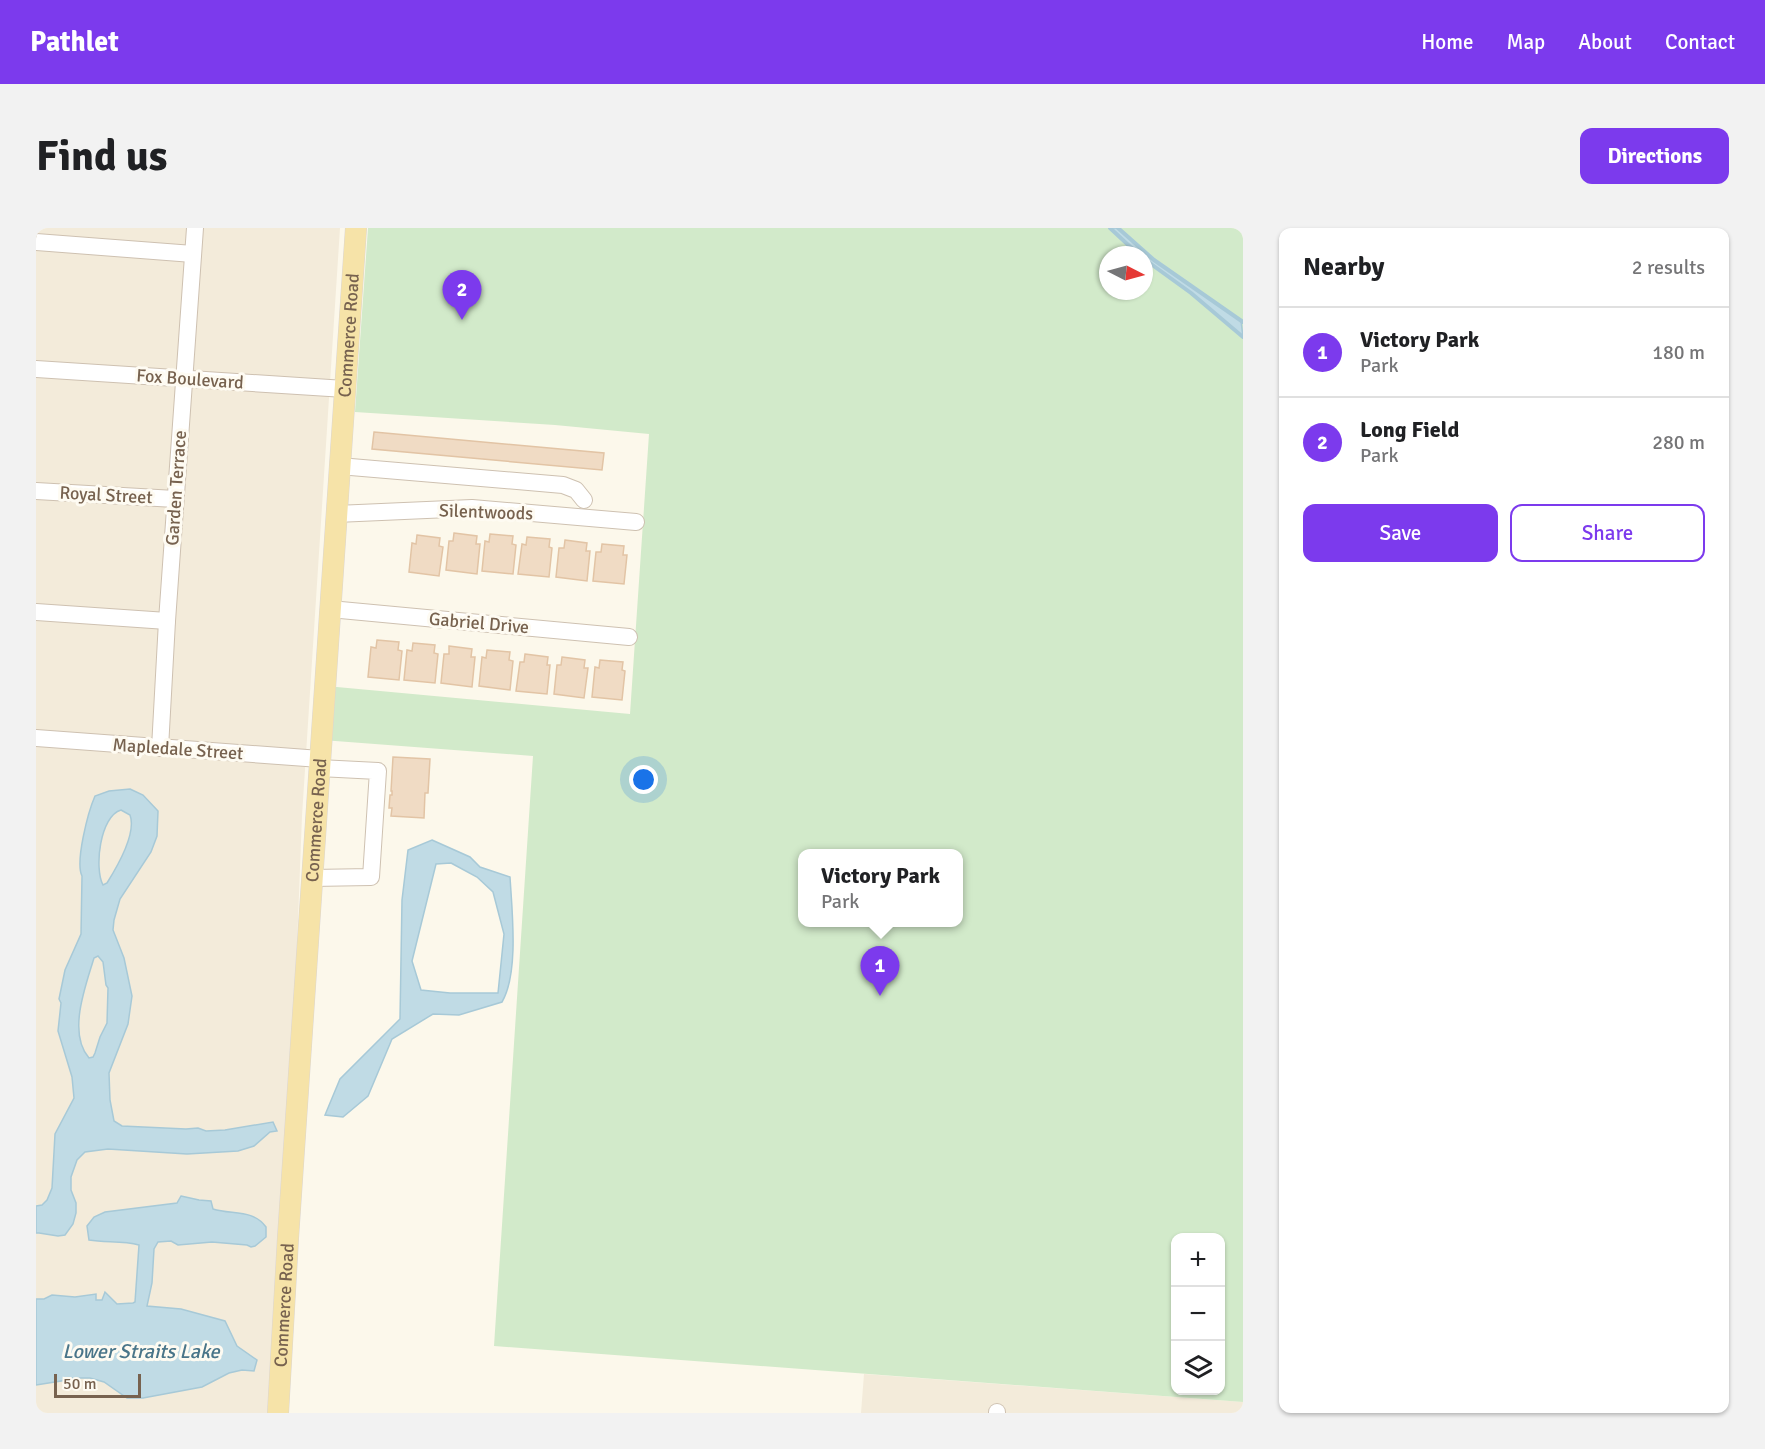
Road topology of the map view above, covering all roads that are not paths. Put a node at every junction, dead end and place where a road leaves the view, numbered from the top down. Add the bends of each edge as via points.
1 (195, 228) edge
2 (356, 228) edge
3 (36, 242) edge
4 (193, 254) junction
5 (36, 369) edge
6 (184, 379) junction
7 (345, 389) junction
8 (339, 466) junction
9 (36, 491) edge
10 (175, 499) junction
11 (584, 500) dead end
12 (336, 514) junction
13 (636, 522) dead end
14 (330, 609) junction
15 (36, 612) edge
16 (167, 621) junction
17 (629, 637) dead end
18 (36, 738) edge
19 (160, 748) junction
20 (320, 763) junction
21 (312, 878) junction
22 (278, 1413) edge

1 - 4 street, Garden Terrace
2 - 7 main road, Commerce Road
3 - 4 street
4 - 6 street, Garden Terrace
5 - 6 street, Fox Boulevard
6 - 7 street, Fox Boulevard
6 - 10 street, Garden Terrace
7 - 8 main road, Commerce Road
8 - 11 street via 562,485 576,490
8 - 12 main road, Commerce Road
9 - 10 street, Royal Street
10 - 16 street, Garden Terrace
12 - 13 street, Silentwoods via 472,508
12 - 14 main road, Commerce Road
14 - 17 street, Gabriel Drive
14 - 20 main road, Commerce Road
15 - 16 street
16 - 19 street, Garden Terrace
18 - 19 street, Mapledale Street
19 - 20 street, Mapledale Street
20 - 21 main road, Commerce Road
20 - 21 street, Mapledale Street via 378,771 371,877
21 - 22 main road, Commerce Road

